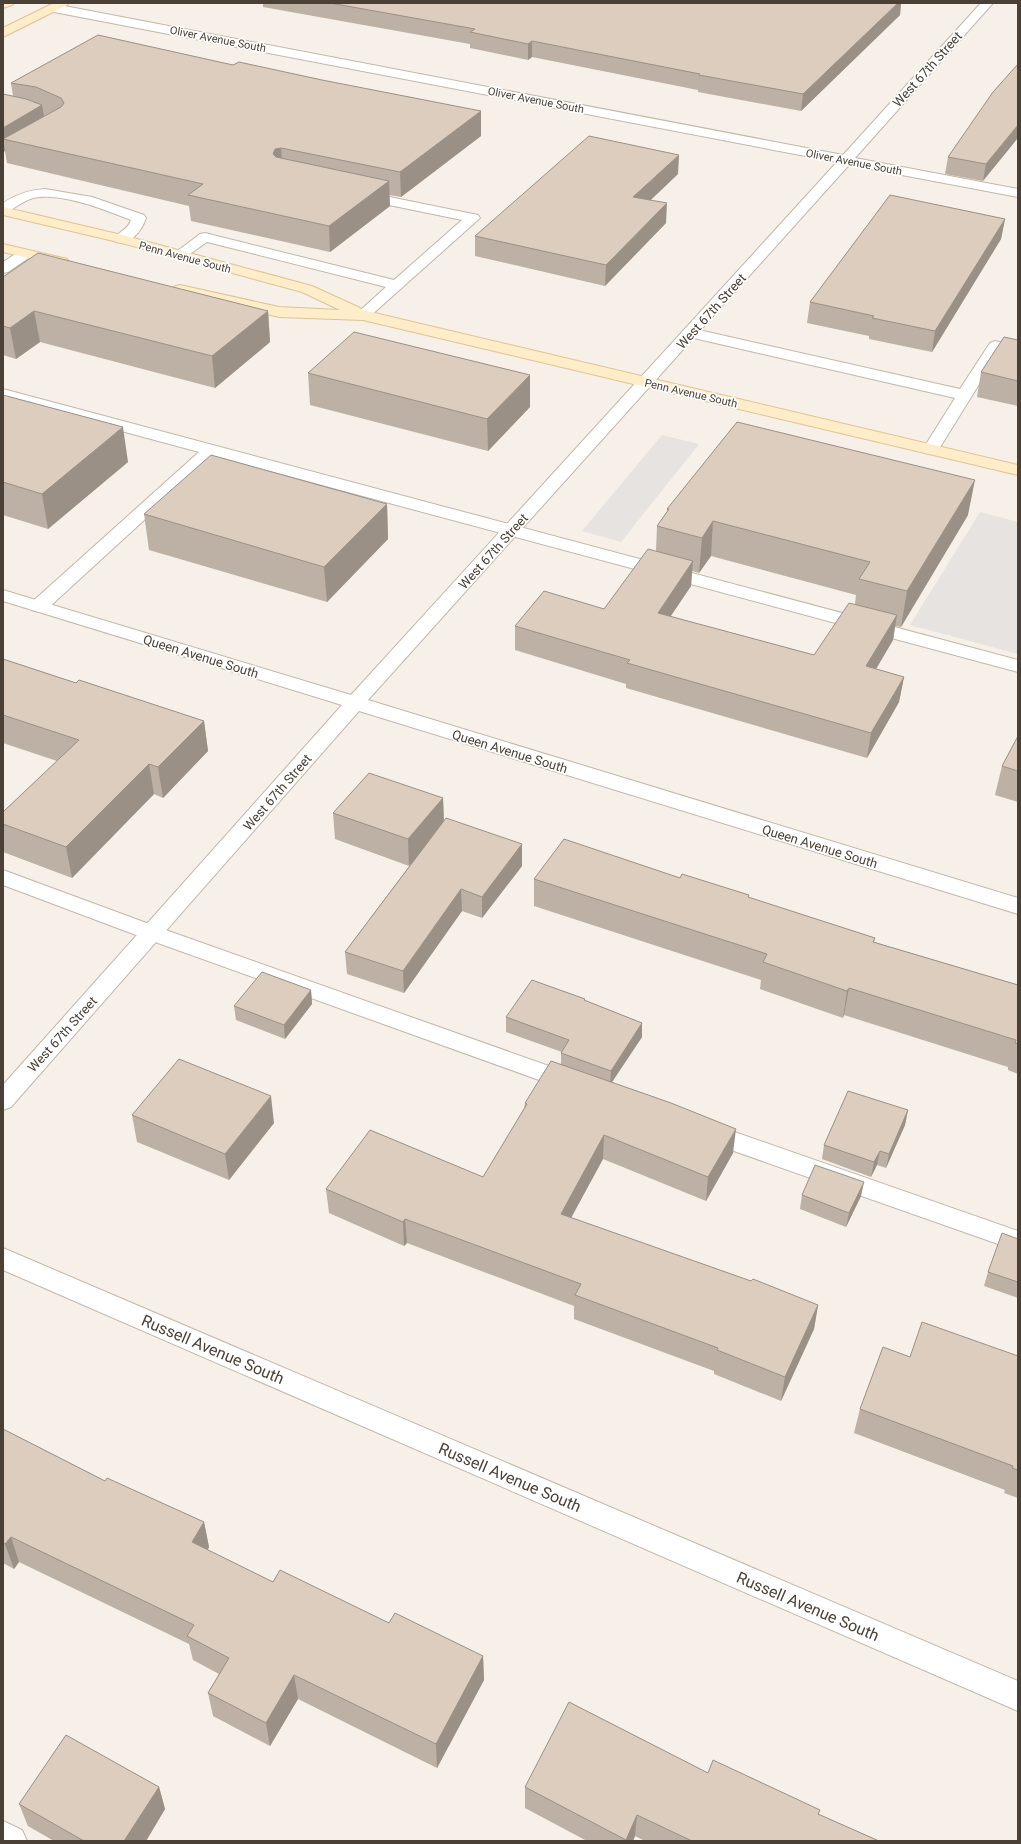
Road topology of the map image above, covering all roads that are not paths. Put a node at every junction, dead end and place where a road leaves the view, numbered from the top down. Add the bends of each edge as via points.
1 (8, 3) edge
2 (987, 3) edge
3 (3, 5) edge
4 (59, 5) edge
5 (3, 33) edge
6 (845, 160) junction
7 (344, 191) edge
8 (1018, 194) edge
9 (3, 210) edge
10 (121, 239) junction
11 (3, 248) edge
12 (25, 254) junction
13 (179, 255) junction
14 (76, 266) edge
15 (3, 269) edge
16 (395, 285) junction
17 (170, 287) edge
18 (363, 315) junction
19 (690, 333) junction
20 (1018, 351) edge
21 (647, 382) junction
22 (3, 394) edge
23 (965, 395) junction
24 (931, 449) junction
25 (211, 450) junction
26 (1018, 470) edge
27 (512, 531) junction
28 (3, 595) edge
29 (39, 606) junction
30 (1018, 666) edge
31 (355, 703) junction
32 (3, 877) edge
33 (1018, 906) edge
34 (152, 933) junction
35 (589, 1089) edge
36 (3, 1101) edge
37 (686, 1124) edge
38 (1018, 1241) edge
39 (3, 1259) edge
40 (1018, 1696) edge
41 (3, 1837) edge
42 (11, 1841) edge

1 - 3 main road
2 - 6 street, West 67th Street
4 - 5 main road
4 - 6 street, Oliver Avenue South
6 - 8 street, Oliver Avenue South
6 - 19 street, West 67th Street
7 - 16 street via 473,218
9 - 10 main road, Penn Avenue South
9 - 10 street via 25,196 52,193 114,208 139,218 136,228
10 - 13 main road, Penn Avenue South
11 - 12 main road
12 - 14 main road
12 - 15 street
13 - 16 street via 205,237
13 - 18 main road, Penn Avenue South via 307,289
16 - 18 street
17 - 18 main road, Penn Avenue South via 279,312
18 - 21 main road, Penn Avenue South
19 - 21 street, West 67th Street
19 - 23 street
20 - 23 street via 995,346
21 - 24 main road, Penn Avenue South
21 - 27 street, West 67th Street
22 - 25 street
23 - 24 street
24 - 26 main road, Penn Avenue South
25 - 27 street
25 - 29 street
27 - 30 street
27 - 31 street, West 67th Street
28 - 29 street, Queen Avenue South
29 - 31 street, Queen Avenue South
31 - 33 street, Queen Avenue South
31 - 34 street, West 67th Street
32 - 34 street
34 - 35 street
34 - 36 street, West 67th Street
37 - 38 street
39 - 40 street, Russell Avenue South
41 - 42 street

